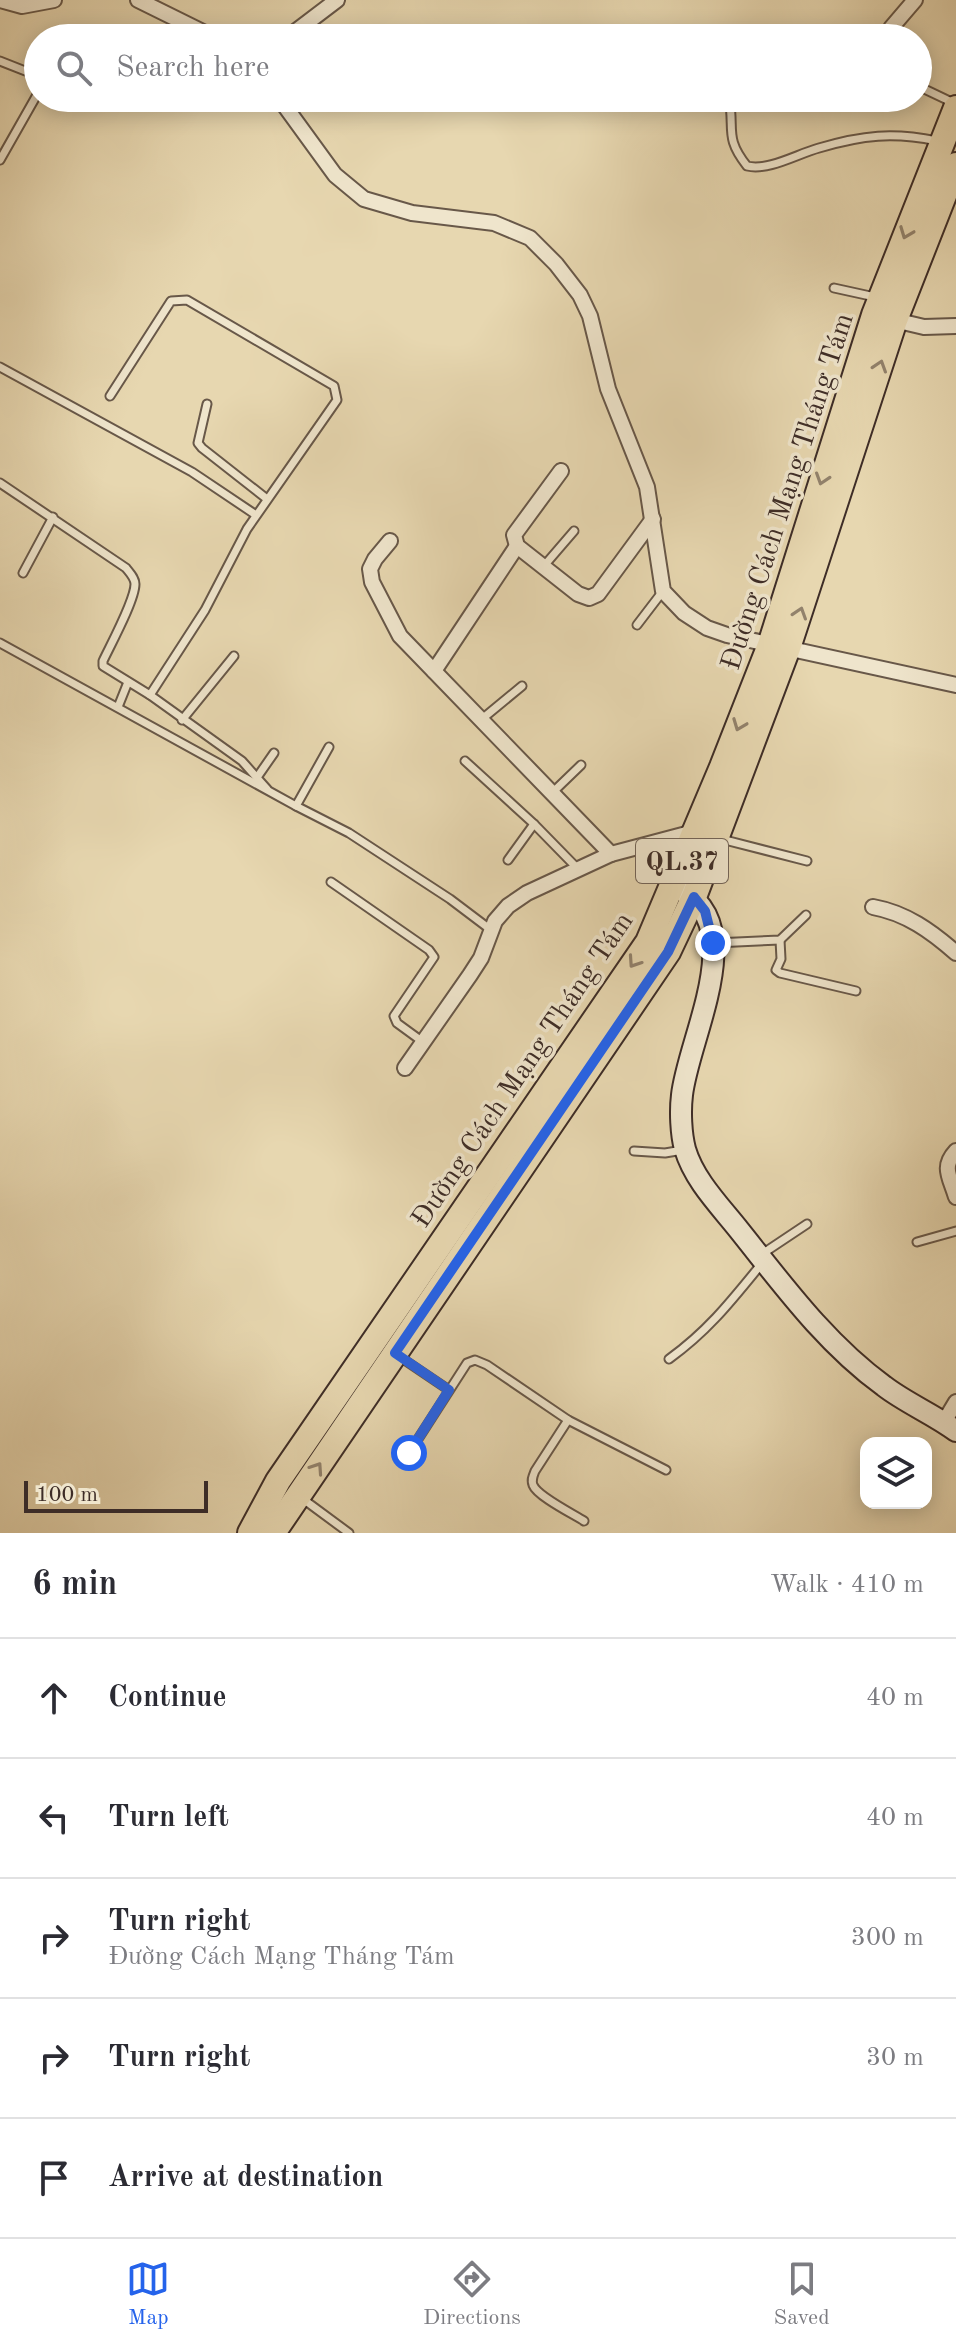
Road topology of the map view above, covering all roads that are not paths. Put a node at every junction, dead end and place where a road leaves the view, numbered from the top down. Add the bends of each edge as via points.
1 (0, 0) edge
2 (54, 0) edge
3 (138, 0) edge
4 (337, 0) edge
5 (915, 0) edge
6 (187, 24) edge
7 (305, 24) edge
8 (894, 24) edge
9 (0, 61) edge
10 (24, 70) edge
11 (932, 93) edge
12 (956, 106) edge
13 (27, 112) edge
14 (289, 112) edge
15 (729, 112) edge
16 (943, 142) junction
17 (0, 160) edge
18 (944, 177) edge
19 (834, 288) dead end
20 (883, 311) junction
21 (956, 326) edge
22 (0, 367) edge
23 (110, 396) dead end
24 (207, 404) dead end
25 (561, 471) dead end
26 (0, 483) edge
27 (267, 499) junction
28 (256, 515) junction
29 (53, 517) junction
30 (653, 519) junction
31 (574, 531) dead end
32 (390, 541) dead end
33 (517, 546) junction
34 (543, 567) junction
35 (23, 573) dead end
36 (663, 591) junction
37 (637, 625) dead end
38 (0, 643) edge
39 (779, 647) junction
40 (234, 656) dead end
41 (434, 671) junction
42 (128, 682) junction
43 (956, 685) edge
44 (522, 686) dead end
45 (150, 695) junction
46 (118, 707) junction
47 (482, 719) junction
48 (182, 720) junction
49 (329, 747) dead end
50 (274, 753) dead end
51 (465, 761) dead end
52 (581, 765) dead end
53 (258, 776) junction
54 (269, 792) junction
55 (553, 792) junction
56 (296, 806) junction
57 (534, 824) junction
58 (704, 835) junction
59 (611, 854) junction
60 (508, 860) dead end
61 (807, 861) dead end
62 (578, 869) junction
63 (331, 882) dead end
64 (672, 885) junction
65 (694, 897) junction
66 (873, 907) dead end
67 (806, 915) dead end
68 (492, 930) junction
69 (780, 940) junction
70 (713, 943) junction
71 (956, 953) edge
72 (856, 991) dead end
73 (423, 1042) junction
74 (405, 1068) dead end
75 (685, 1149) junction
76 (634, 1151) dead end
77 (956, 1151) edge
78 (956, 1197) edge
79 (807, 1224) dead end
80 (956, 1231) edge
81 (917, 1242) dead end
82 (762, 1258) junction
83 (395, 1353) junction
84 (669, 1359) dead end
85 (449, 1390) junction
86 (956, 1402) edge
87 (568, 1420) junction
88 (950, 1426) edge
89 (409, 1453) dead end
90 (666, 1470) dead end
91 (278, 1481) junction
92 (298, 1495) junction
93 (584, 1521) dead end
94 (250, 1533) edge
95 (273, 1533) edge
96 (349, 1533) edge

1 - 2 street via 22,6
3 - 6 street
4 - 7 street
5 - 8 street
9 - 10 lane
11 - 12 lane
12 - 16 main road, Đường Cách Mạng Tháng Tám / QL.37
13 - 17 lane
14 - 30 street via 335,175 364,199 412,213 494,223 530,238 556,264 590,316 608,389 647,487
15 - 16 lane via 733,149 747,166 758,169 822,147 880,135
16 - 18 main road, Đường Cách Mạng Tháng Tám / QL.37
18 - 20 main road, Đường Cách Mạng Tháng Tám / QL.37
19 - 20 lane
20 - 21 street via 924,327
20 - 39 main road, Đường Cách Mạng Tháng Tám / QL.37
22 - 28 lane via 192,472
23 - 27 lane via 171,301 178,299 334,386 337,400
24 - 27 lane via 198,443
25 - 33 street via 515,530
26 - 29 lane
27 - 28 lane
28 - 45 lane via 205,610
29 - 35 lane
29 - 42 lane via 132,575 133,595 103,661 107,670
30 - 34 street via 598,594 589,598
30 - 36 street
31 - 34 lane
32 - 41 street via 370,569 372,582 400,636
33 - 34 street
33 - 41 street
36 - 37 lane
36 - 39 street via 707,628
38 - 46 lane
39 - 43 street
39 - 58 main road, Đường Cách Mạng Tháng Tám / QL.37
40 - 48 lane
41 - 47 street
42 - 45 lane
42 - 46 lane
44 - 47 lane
45 - 48 lane
46 - 54 lane
47 - 55 street
48 - 53 lane
49 - 56 lane
50 - 53 lane
51 - 57 lane
52 - 55 lane
53 - 54 lane
54 - 56 lane
55 - 59 street
56 - 68 lane via 349,833
57 - 60 lane
57 - 62 lane
58 - 59 street
58 - 61 lane
58 - 64 main road, Đường Cách Mạng Tháng Tám / QL.37
58 - 65 main road, Đường Cách Mạng Tháng Tám / QL.37
59 - 62 street
62 - 68 street via 508,906
63 - 73 lane via 434,957 394,1016
64 - 65 main road
64 -> 91 main road, Đường Cách Mạng Tháng Tám / QL.37 via 648,942
65 - 70 main road via 705,911
65 - 83 main road, Đường Cách Mạng Tháng Tám / QL.37 via 668,952
66 - 71 street via 917,922
67 - 69 lane
68 - 73 street via 481,958
69 - 70 lane
69 - 72 lane via 780,973
70 - 75 main road via 711,978 682,1095
73 - 74 street
75 - 76 lane
75 - 82 main road via 704,1187
77 - 78 street via 946,1166
79 - 82 lane
80 - 81 lane
82 - 84 lane via 716,1320
82 - 88 main road via 848,1357 885,1387
83 - 85 lane
92 -> 83 main road, Đường Cách Mạng Tháng Tám / QL.37
85 - 87 lane via 467,1363 475,1360
85 - 89 lane
86 - 88 street
87 - 90 lane
87 - 93 lane via 532,1480 541,1494
91 - 92 lane
91 - 94 main road, Đường Cách Mạng Tháng Tám / QL.37
92 - 95 main road, Đường Cách Mạng Tháng Tám / QL.37
92 - 96 lane

